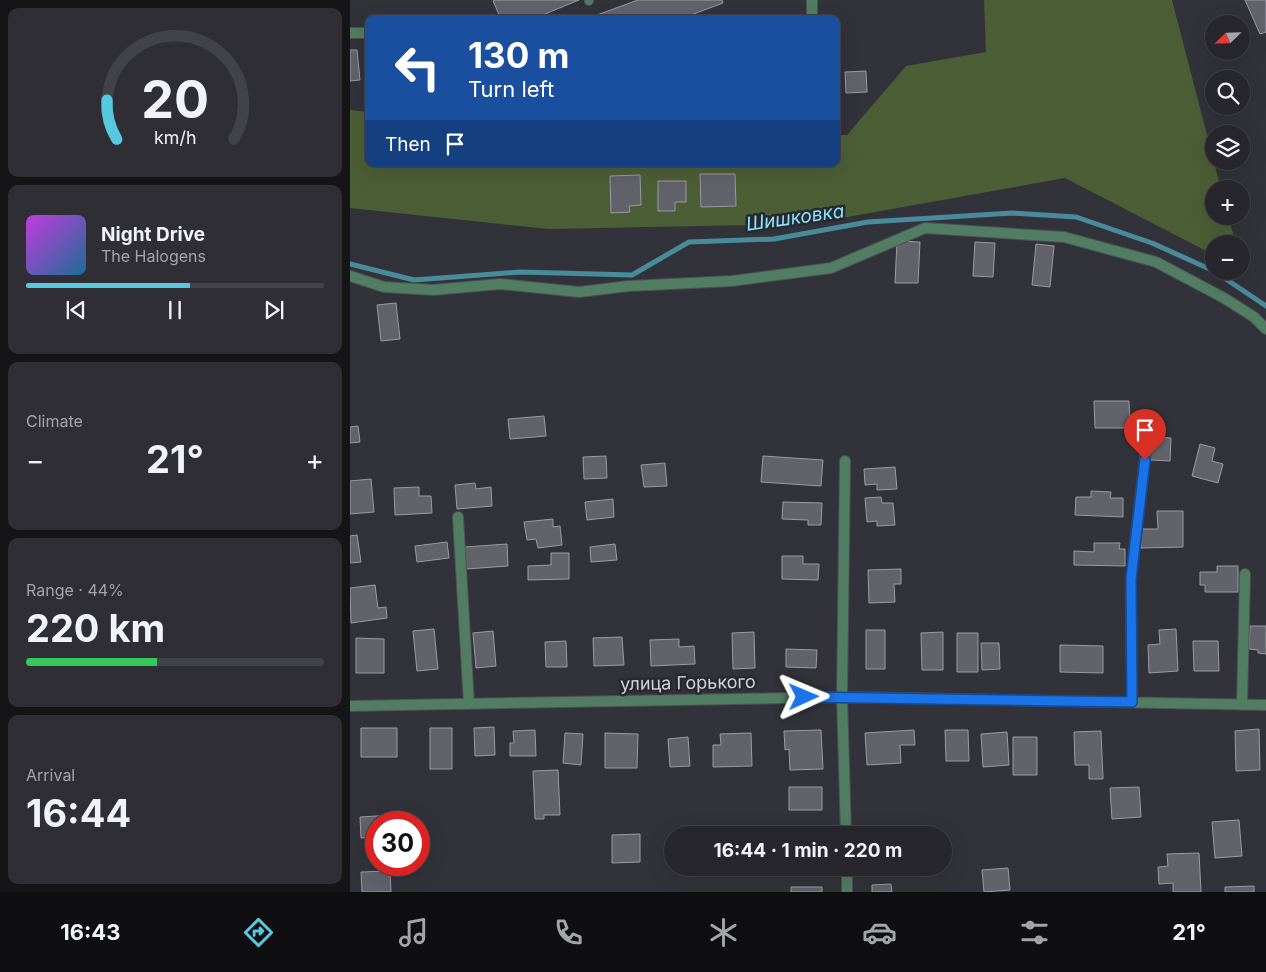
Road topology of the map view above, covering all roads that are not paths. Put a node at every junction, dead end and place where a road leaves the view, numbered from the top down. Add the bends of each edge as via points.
1 (812, 0) edge
2 (812, 15) edge
3 (350, 33) edge
4 (365, 33) edge
5 (350, 276) edge
6 (1266, 329) edge
7 (1147, 441) dead end
8 (845, 461) dead end
9 (458, 517) dead end
10 (1245, 574) dead end
11 (842, 696) junction
12 (1132, 702) junction
13 (469, 704) junction
14 (1242, 705) junction
15 (1266, 705) edge
16 (350, 706) edge
17 (846, 826) edge
18 (847, 876) edge
19 (847, 892) edge

1 - 2 street
3 - 4 street
5 - 6 street via 384,287 434,290 500,284 579,292 732,281 831,268 925,228 1064,237 1156,262 1224,298 1254,317
7 - 12 street via 1131,579
8 - 11 street
9 - 13 street
10 - 14 street
11 - 12 street, улица Горького
11 - 13 street, улица Горького
11 - 17 street
12 - 14 street, улица Горького
13 - 16 street, улица Горького
14 - 15 street, улица Горького
18 - 19 street

